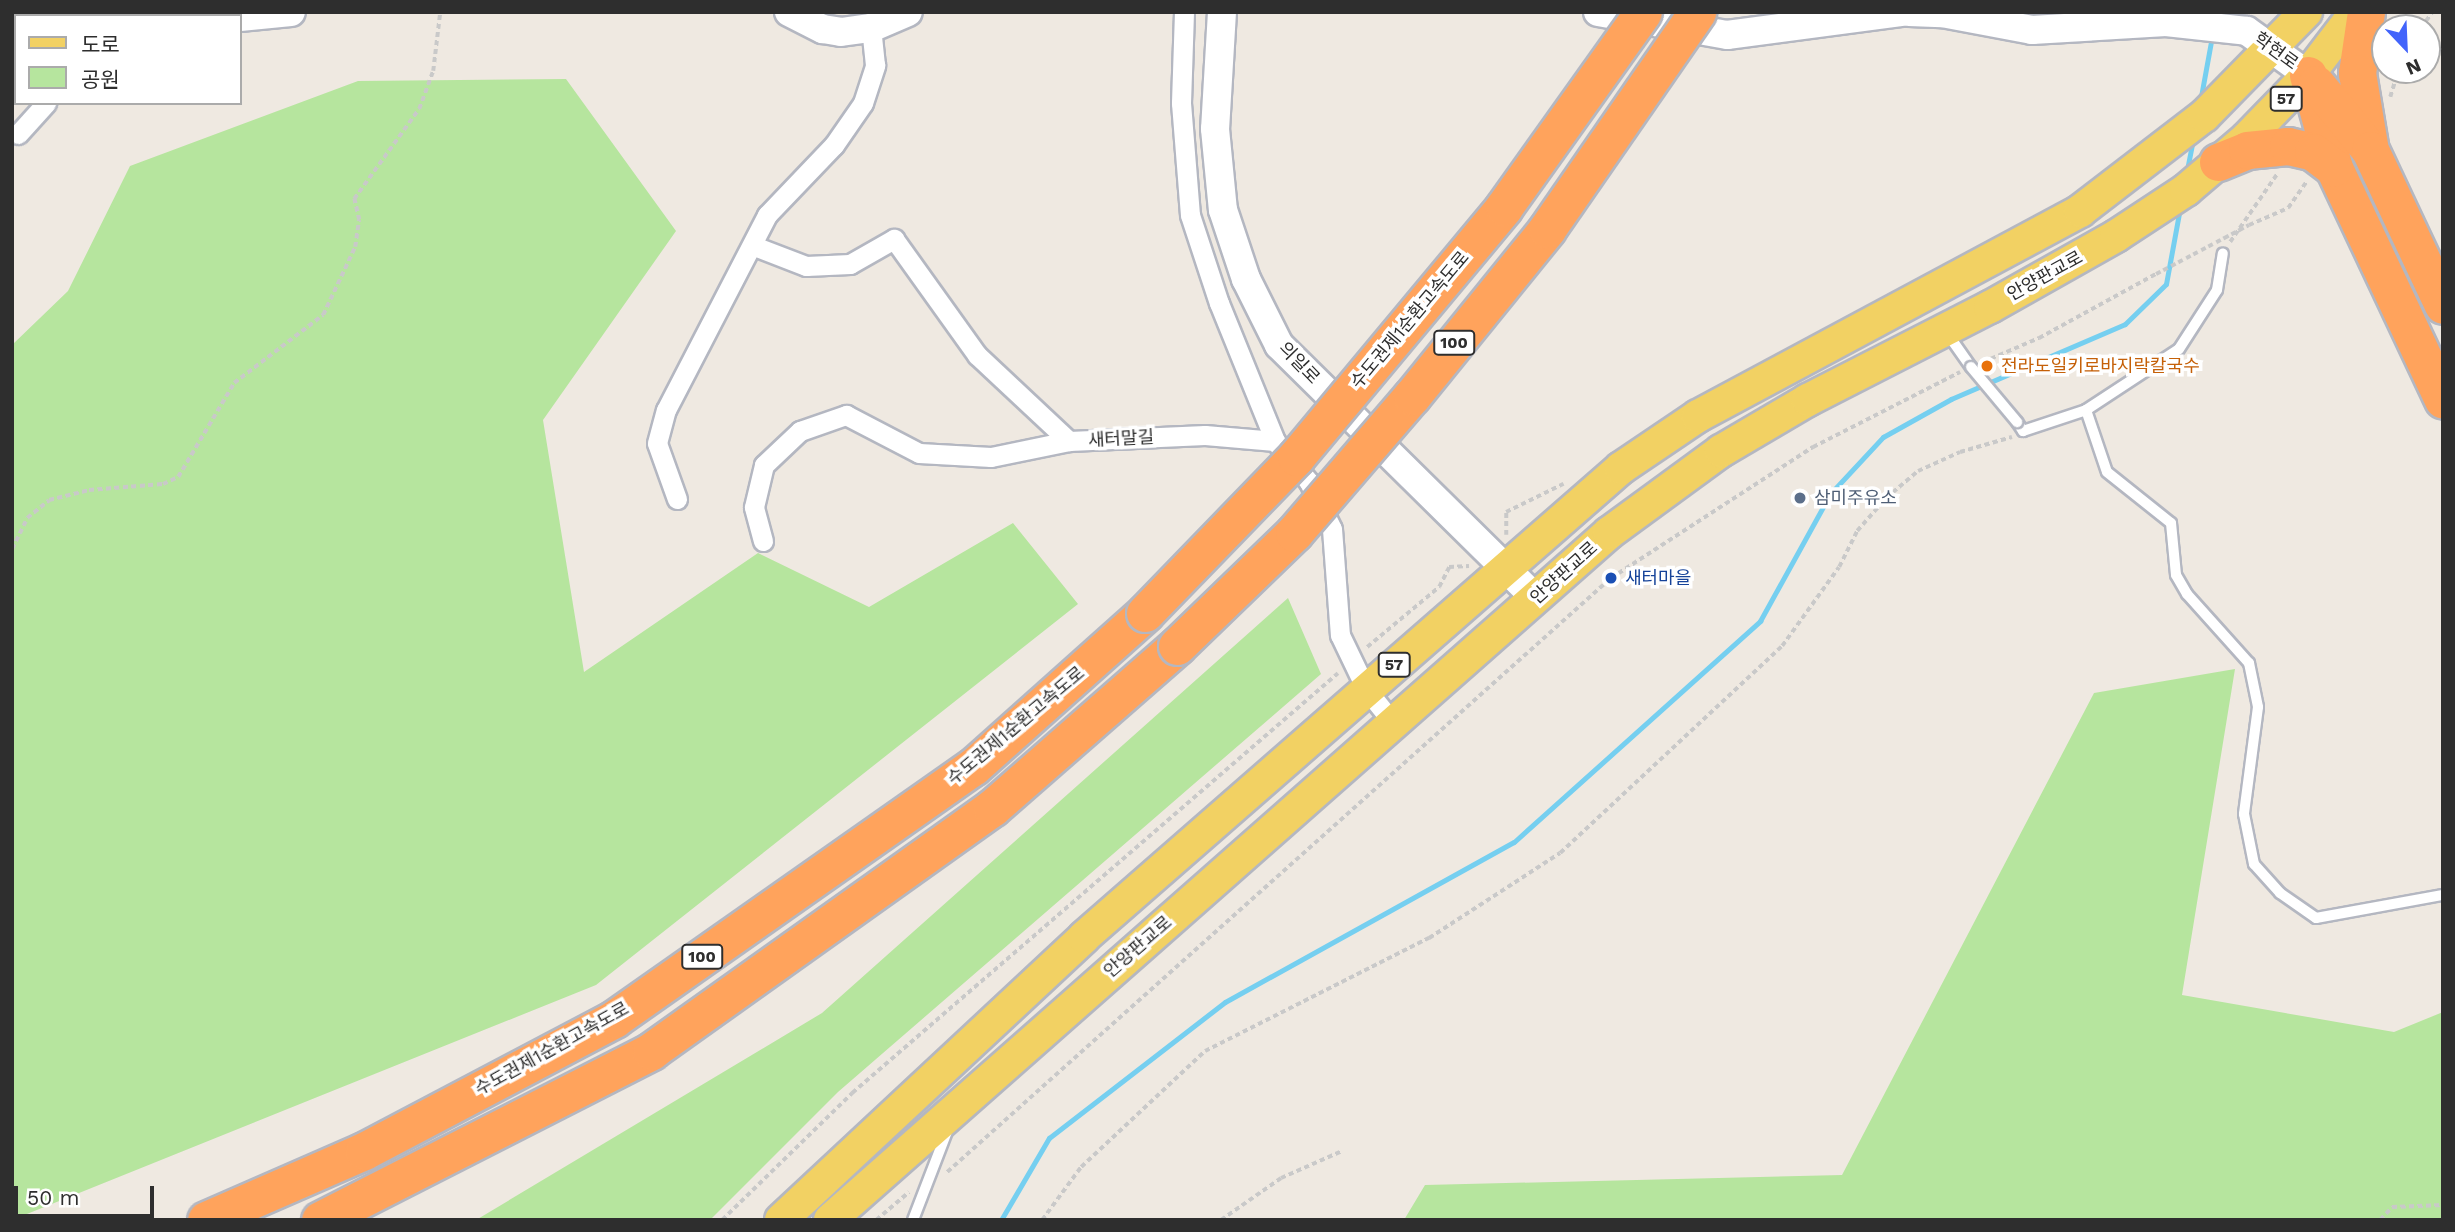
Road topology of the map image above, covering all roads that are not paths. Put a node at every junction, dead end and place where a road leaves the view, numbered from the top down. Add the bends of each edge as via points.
1 (291, 12) edge
2 (789, 12) edge
3 (908, 12) edge
4 (1184, 12) edge
5 (1222, 12) edge
6 (1598, 12) edge
7 (1643, 12) edge
8 (1697, 12) edge
9 (1902, 12) edge
10 (1909, 12) edge
11 (2306, 12) edge
12 (2356, 12) edge
13 (2367, 12) edge
14 (242, 18) edge
15 (871, 28) junction
16 (2275, 48) junction
17 (2308, 75) junction
18 (44, 105) edge
19 (19, 134) dead end
20 (2370, 150) junction
21 (2334, 168) junction
22 (2211, 169) junction
23 (754, 246) junction
24 (2223, 253) dead end
25 (2443, 305) edge
26 (1944, 330) junction
27 (2443, 400) edge
28 (2086, 410) junction
29 (1069, 441) junction
30 (1275, 441) junction
31 (677, 499) dead end
32 (763, 541) dead end
33 (1510, 569) junction
34 (1536, 598) junction
35 (1366, 689) junction
36 (1394, 724) junction
37 (2443, 895) edge
38 (958, 1109) junction
39 (206, 1220) edge
40 (320, 1220) edge
41 (781, 1220) edge
42 (830, 1220) edge
43 (913, 1220) edge

1 - 14 street
2 - 15 street via 823,29
3 - 15 street
4 - 30 street via 1181,103 1190,215 1219,303
5 - 33 street, 의일로 via 1214,129 1223,210 1246,279 1279,345
6 - 9 street via 1727,35
7 - 39 highway, 수도권제1순환고속도로 / 100, bridge via 1504,207 1296,457 1145,613 973,767 614,1019 364,1151
8 - 40 highway, 100, bridge via 1547,229 1412,396 1294,533 1177,646 992,808 651,1051
10 - 16 street, 학현로 via 1942,13 2032,30 2166,22 2247,31
11 - 16 main road, 57
12 - 17 main road, 안양판교로 / 57
13 - 20 highway via 2357,73
15 - 23 street via 875,65 863,103 834,145 767,215
16 - 17 street, 학현로
16 - 33 main road, 57 via 2204,116 2080,211 1698,416 1621,468
17 - 20 highway
17 - 21 highway
17 - 22 main road, 안양판교로 / 57
18 - 19 street
20 - 25 highway
21 - 22 highway via 2313,152 2288,146 2247,150
21 - 27 highway
22 - 26 main road, 안양판교로 / 57 via 2116,236
23 - 29 street, 새터말길 via 806,266 850,264 894,239 977,355
23 - 31 street via 666,411 657,443
24 - 28 lane via 2217,289 2179,349
26 - 28 lane, bridge via 2023,431
26 - 34 main road, 안양판교로 / 57 via 1721,451 1609,533
28 - 37 lane via 2107,472 2171,523 2176,575 2187,594 2249,663 2258,707 2244,814 2254,864 2280,893 2316,918
29 - 30 street, 새터말길 via 1205,435
29 - 32 street via 991,457 919,453 846,415 800,431 764,465 754,507
30 - 35 street via 1309,482 1332,529 1340,635
33 - 34 street, 의일로
33 - 35 main road, 57
34 - 36 main road, 안양판교로 / 57
35 - 36 street
35 - 41 main road, 57 via 1084,937
36 - 38 main road, 안양판교로 / 57
38 - 42 main road, 안양판교로 / 57
38 - 43 lane

